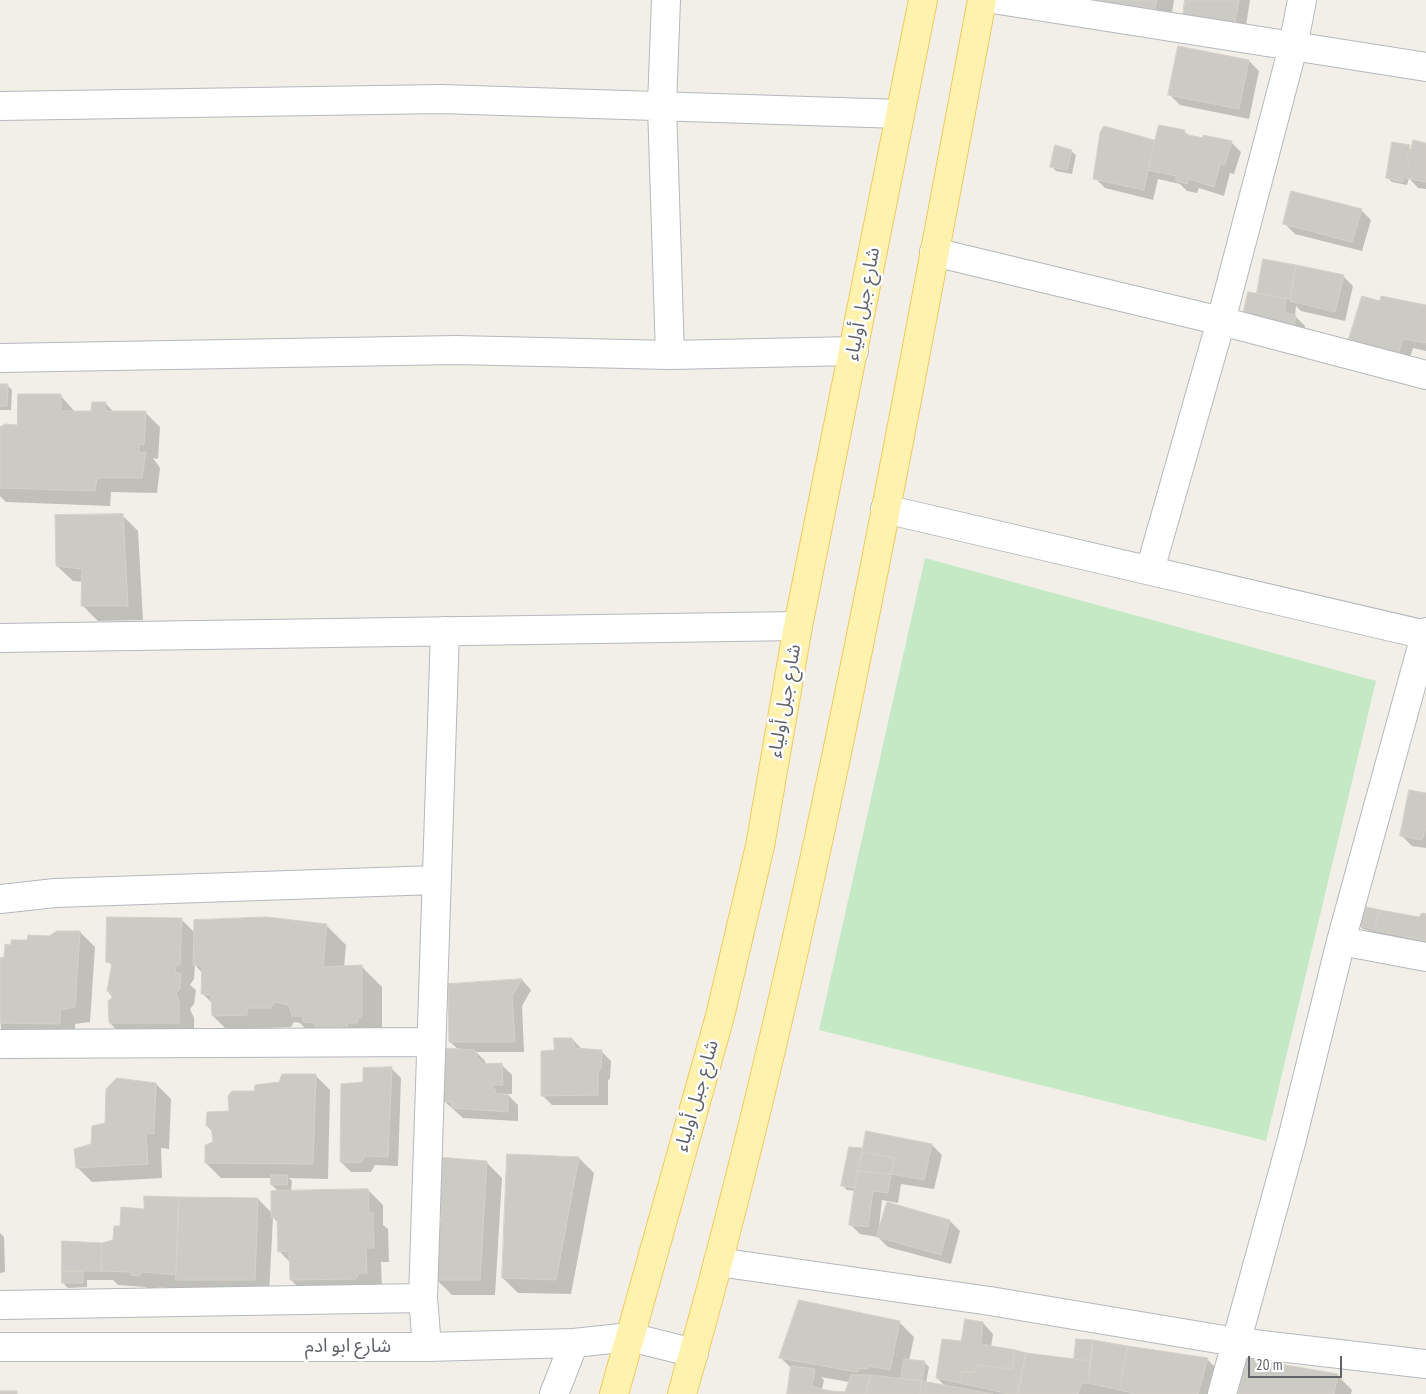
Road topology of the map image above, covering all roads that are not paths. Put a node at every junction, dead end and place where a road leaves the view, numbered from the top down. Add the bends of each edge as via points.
1 (666, 0) edge
2 (924, 0) edge
3 (982, 0) edge
4 (999, 0) edge
5 (1302, 0) edge
6 (1293, 47) junction
7 (1426, 67) edge
8 (662, 105) junction
9 (0, 106) edge
10 (900, 114) junction
11 (934, 252) junction
12 (1221, 321) junction
13 (854, 350) junction
14 (670, 355) junction
15 (0, 358) edge
16 (1426, 374) edge
17 (885, 509) junction
18 (1150, 570) junction
19 (798, 626) junction
20 (445, 631) junction
21 (1426, 634) edge
22 (0, 638) edge
23 (436, 880) junction
24 (0, 899) edge
25 (1341, 941) junction
26 (1426, 957) edge
27 (430, 1042) junction
28 (0, 1044) edge
29 (718, 1262) junction
30 (423, 1298) junction
31 (0, 1305) edge
32 (630, 1337) junction
33 (1236, 1342) junction
34 (574, 1343) junction
35 (0, 1347) edge
36 (426, 1347) junction
37 (694, 1353) junction
38 (1426, 1364) edge
39 (554, 1394) edge
40 (614, 1394) edge
41 (682, 1394) edge
42 (1222, 1394) edge

1 - 8 street
2 - 10 main road, شارع جبل أولياء
3 - 11 main road
4 - 6 street
5 - 6 street
6 - 7 street
6 - 12 street
8 - 9 street via 441,99
8 - 10 street
8 - 14 street
10 - 13 main road, شارع جبل أولياء
11 - 12 street
11 - 17 main road
12 - 16 street
12 - 18 street
13 - 14 street
13 - 19 main road, شارع جبل أولياء
14 - 15 street via 446,350
17 - 18 street
17 - 29 main road via 851,692 774,1034
18 - 21 street
19 - 20 street
19 - 32 main road, شارع جبل أولياء via 760,846 722,1007
20 - 22 street
20 - 23 street
21 - 25 street
23 - 24 street via 55,893
23 - 27 street
25 - 26 street
25 - 33 street via 1292,1140
27 - 28 street
27 - 30 street
29 - 33 street via 990,1301
29 - 37 main road
30 - 31 street
30 - 36 street
32 - 34 street, شارع ابو ادم
32 - 37 street, شارع ابو ادم
32 - 40 main road, شارع جبل أولياء
33 - 38 street
33 - 42 street
34 - 36 street, شارع ابو ادم
34 - 39 street
35 - 36 street, شارع ابو ادم
37 - 41 main road

